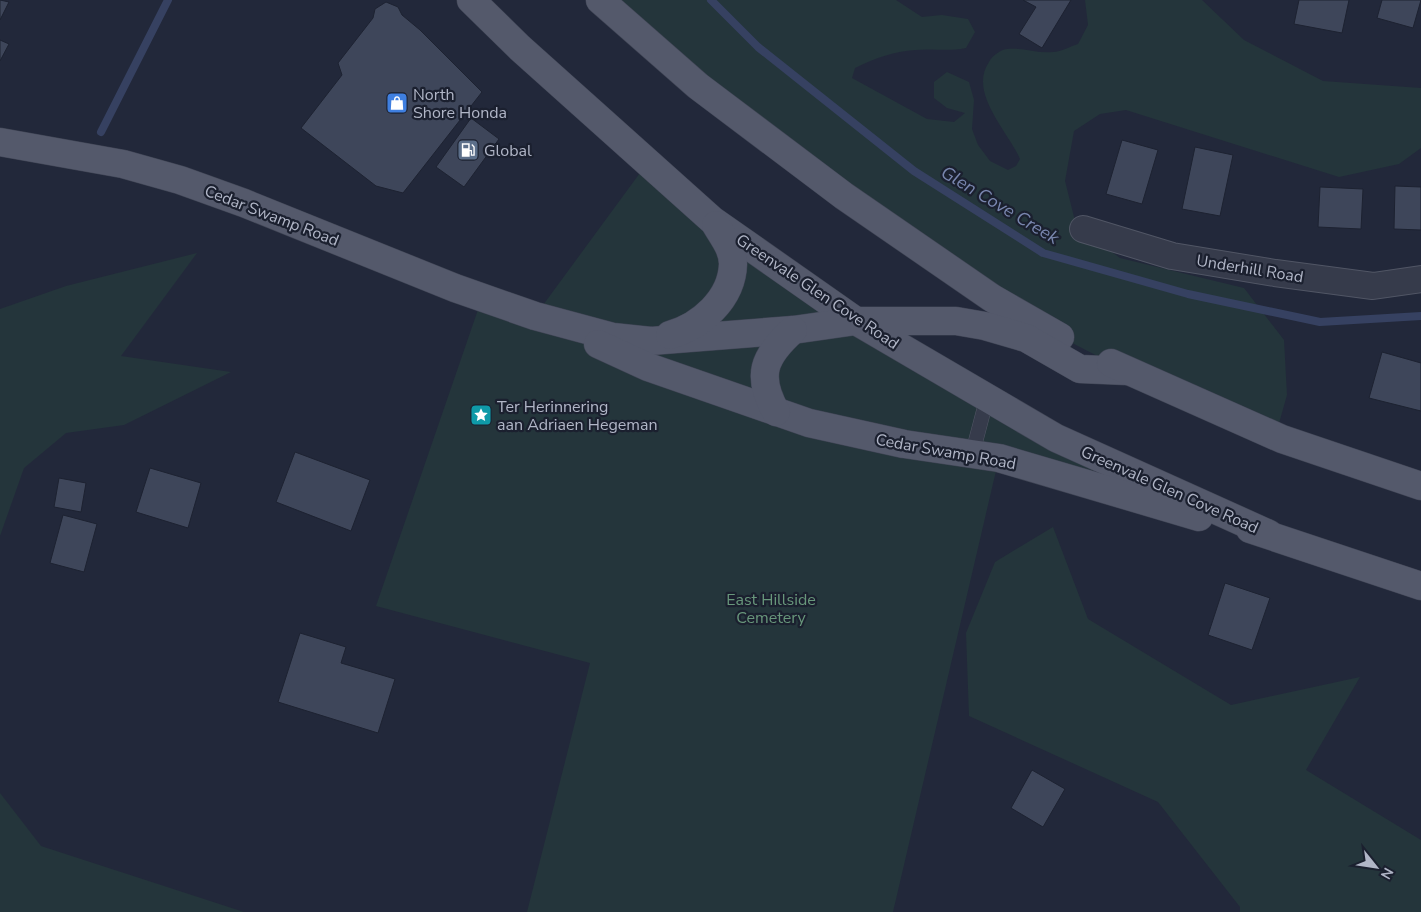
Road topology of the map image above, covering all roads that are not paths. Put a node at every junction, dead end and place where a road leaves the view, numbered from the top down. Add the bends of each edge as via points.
1 (472, 0) edge
2 (600, 0) edge
3 (0, 142) edge
4 (712, 220) junction
5 (1082, 229) dead end
6 (1421, 279) edge
7 (535, 316) junction
8 (856, 321) junction
9 (793, 330) junction
10 (651, 341) junction
11 (1127, 371) junction
12 (987, 398) junction
13 (776, 412) junction
14 (972, 454) junction
15 (1421, 486) edge
16 (1269, 534) junction
17 (1421, 586) edge

1 - 4 main road, Greenvale Glen Cove Road via 520,48
2 - 11 main road via 698,86 852,202 992,298
3 - 7 main road, Cedar Swamp Road via 123,164 180,180
4 - 8 main road, Greenvale Glen Cove Road
4 - 10 main road via 728,244 733,263 723,294 714,310 698,323
5 - 6 street, Underhill Road via 1172,256 1275,273 1373,286
7 - 10 main road, Cedar Swamp Road via 612,337
7 - 13 main road, Cedar Swamp Road via 648,367
8 - 9 main road, Cedar Swamp Road
8 - 11 main road, Cedar Swamp Road via 956,321 985,326 1026,338 1080,369
8 - 12 main road, Greenvale Glen Cove Road
9 - 10 main road, Cedar Swamp Road
9 - 13 main road via 772,352 765,369 766,393
11 - 15 main road via 1282,439
12 - 14 lane
12 - 16 main road, Greenvale Glen Cove Road via 1056,438
13 - 14 main road, Cedar Swamp Road via 809,424
14 - 16 main road, Cedar Swamp Road via 999,458 1162,508
16 - 17 main road, Cedar Swamp Road

